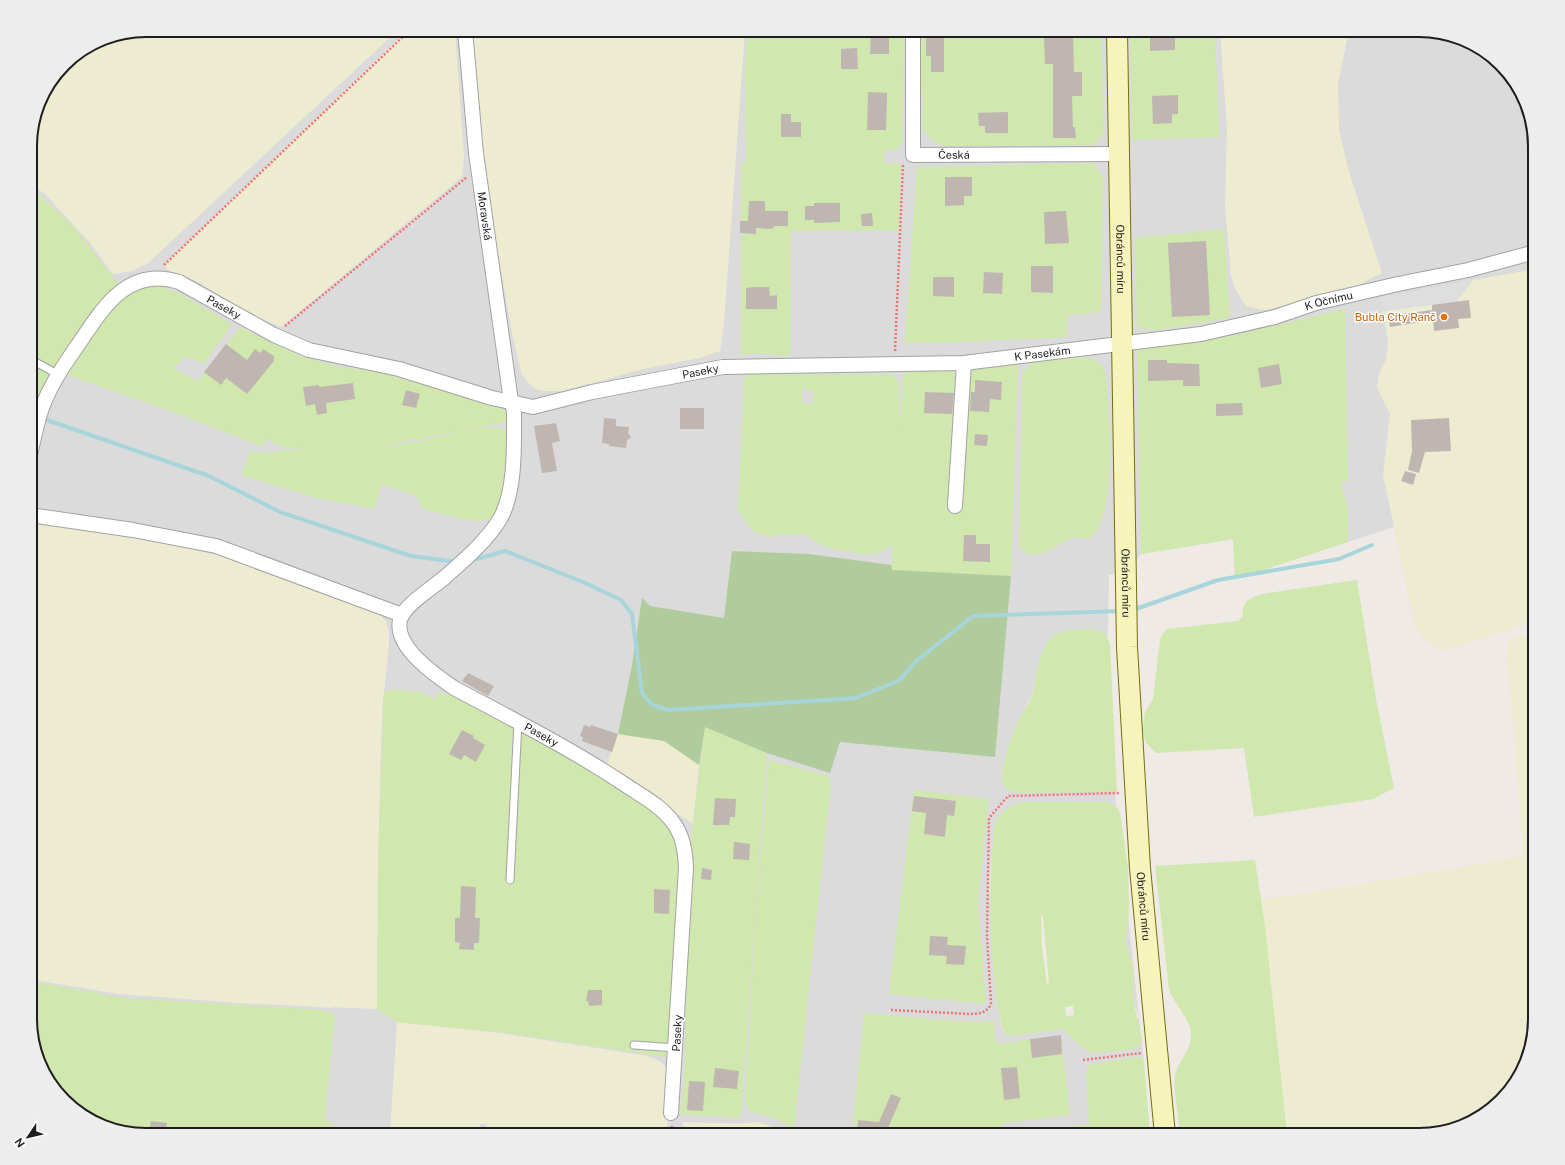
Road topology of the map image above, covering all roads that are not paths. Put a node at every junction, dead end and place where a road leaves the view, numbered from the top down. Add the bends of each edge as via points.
1 (466, 37) edge
2 (913, 37) edge
3 (1117, 37) edge
4 (1120, 154) junction
5 (1528, 254) edge
6 (1121, 345) junction
7 (37, 363) edge
8 (895, 363) joint
9 (964, 363) junction
10 (59, 375) junction
11 (511, 401) junction
12 (37, 426) edge
13 (955, 506) dead end
14 (37, 516) edge
15 (402, 615) junction
16 (518, 722) junction
17 (510, 880) dead end
18 (634, 1045) dead end
19 (676, 1048) junction
20 (671, 1114) dead end
21 (1164, 1128) edge

1 - 11 street, Moravská via 478,168
2 - 4 street, Česká via 913,155
3 - 4 main road, Obránců míru
4 - 6 main road, Obránců míru
5 - 6 street, K Očnímu via 1468,270 1316,303 1235,327
6 - 9 street, K Pasekám
6 - 21 main road, Obránců míru via 1127,647 1135,793
7 - 10 lane
8 - 9 street, K Pasekám
8 - 11 street, Paseky via 723,367 592,392 533,407
9 - 13 street
10 - 11 street, Paseky via 106,305 125,288 150,278 163,278 179,282 274,335 309,350 399,369 471,392
10 - 12 street, Paseky via 41,410
11 - 15 street via 514,412 511,482 504,511 493,529 466,557
14 - 15 street via 133,530 216,546
15 - 16 street, Paseky via 400,625 403,638 424,666 454,688
16 - 17 lane
16 - 19 street, Paseky via 605,771 660,809 678,829 686,867
18 - 19 lane
19 - 20 street, Paseky

